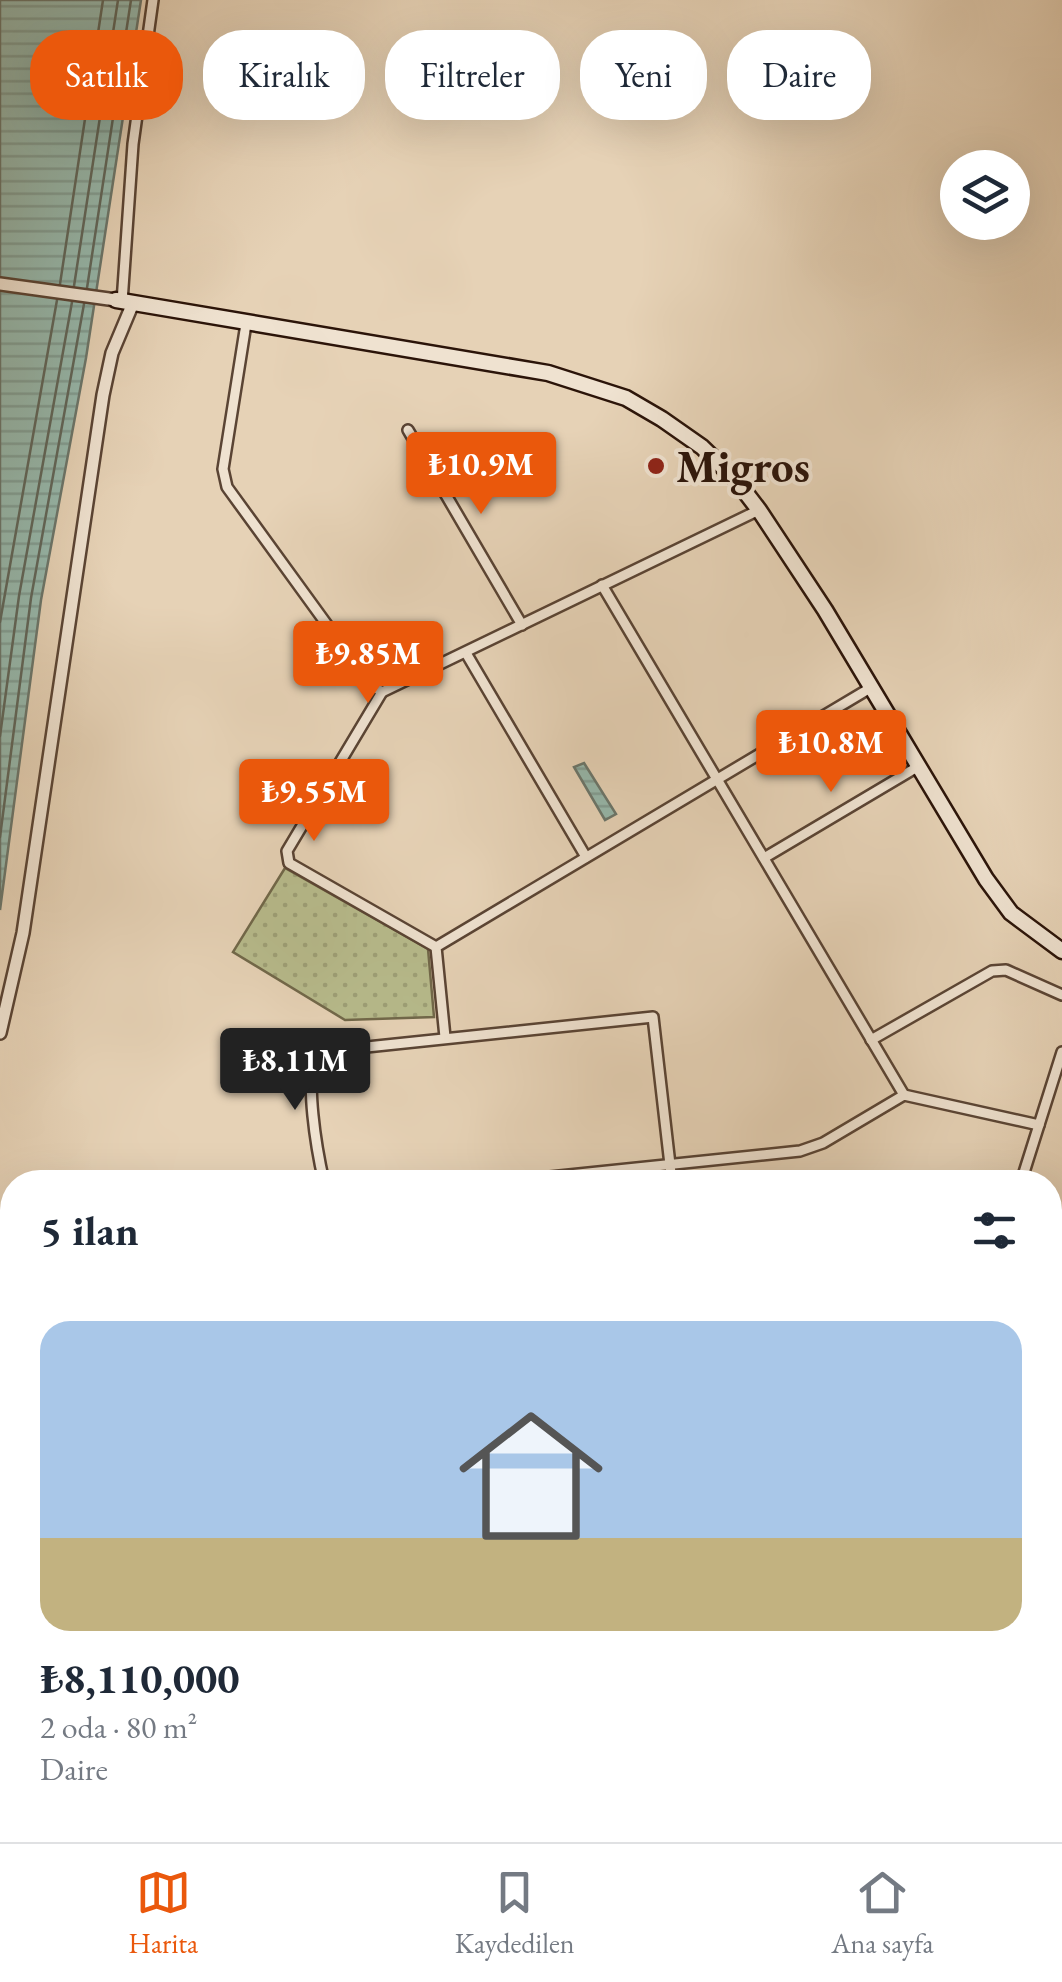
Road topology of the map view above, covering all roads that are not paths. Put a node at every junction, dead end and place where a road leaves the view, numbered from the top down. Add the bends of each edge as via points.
1 (153, 0) edge
2 (0, 284) edge
3 (123, 302) junction
4 (246, 324) junction
5 (408, 430) dead end
6 (759, 510) junction
7 (602, 584) junction
8 (522, 624) junction
9 (466, 652) junction
10 (872, 687) junction
11 (382, 692) junction
12 (918, 766) junction
13 (717, 780) junction
14 (586, 857) junction
15 (764, 858) junction
16 (436, 948) junction
17 (1062, 950) edge
18 (1062, 994) edge
19 (0, 1033) edge
20 (445, 1037) junction
21 (872, 1040) junction
22 (1062, 1052) edge
23 (904, 1095) junction
24 (1039, 1125) junction
25 (670, 1166) junction
26 (322, 1170) edge
27 (628, 1170) edge
28 (670, 1170) edge
29 (1025, 1170) edge

1 - 3 street via 133,144
2 - 3 street
3 - 4 main road
3 - 19 street via 102,395 23,933
4 - 6 main road via 591,385 626,398 702,447
4 - 11 street via 223,468 228,487
5 - 8 street
6 - 7 street
6 - 10 main road
7 - 8 street
7 - 13 street
8 - 9 street
9 - 11 street
9 - 14 street
10 - 12 main road
10 - 13 street
11 - 16 street via 288,852 290,862
12 - 15 street
12 - 17 main road via 1011,913
13 - 14 street
13 - 15 street
14 - 16 street
15 - 21 street
16 - 20 street
18 - 21 street via 992,970
20 - 25 street via 653,1017
20 - 26 street via 318,1052 312,1091
21 - 23 street
22 - 24 street
23 - 24 street
23 - 25 street via 800,1152
24 - 29 street
25 - 27 street
25 - 28 street

